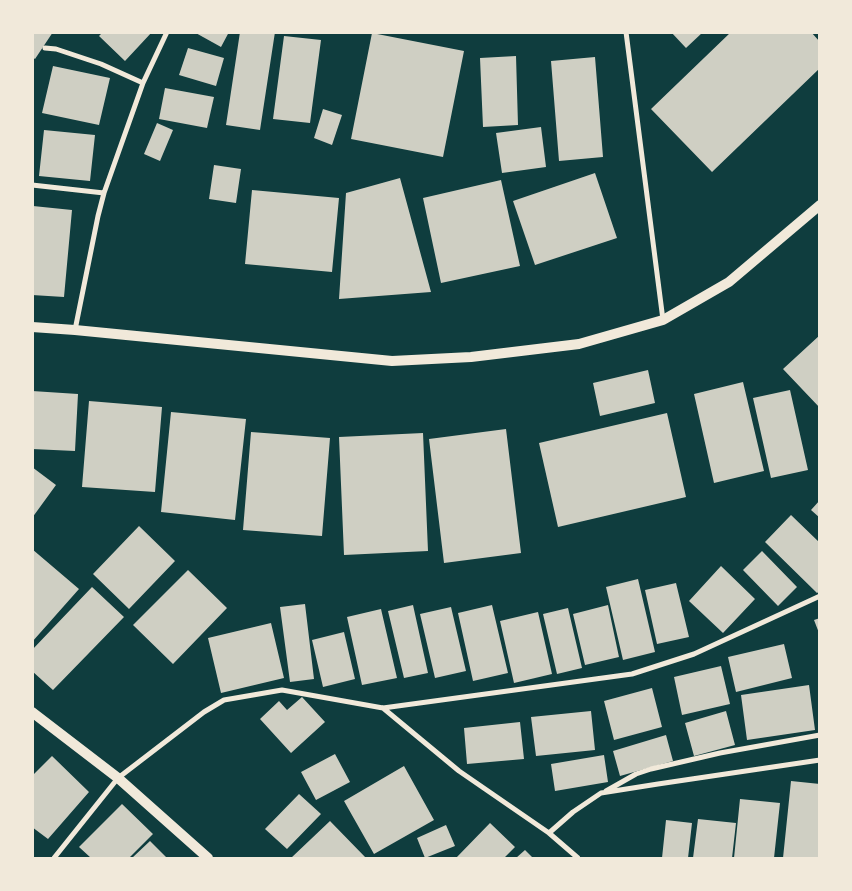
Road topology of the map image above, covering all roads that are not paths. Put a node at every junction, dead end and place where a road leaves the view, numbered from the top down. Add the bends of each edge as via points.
1 (168, 32) edge
2 (626, 32) edge
3 (46, 48) dead end
4 (142, 83) junction
5 (32, 185) edge
6 (104, 192) junction
7 (820, 205) edge
8 (663, 320) junction
9 (32, 327) edge
10 (75, 330) junction
11 (820, 596) edge
12 (383, 708) junction
13 (32, 712) edge
14 (820, 735) edge
15 (820, 760) edge
16 (118, 778) junction
17 (601, 793) junction
18 (549, 833) junction
19 (54, 858) edge
20 (208, 858) edge
21 (578, 858) edge

1 - 4 street
2 - 8 street
3 - 4 street via 101,64
4 - 6 street
5 - 6 street
6 - 10 street
7 - 8 main road via 729,282
8 - 10 main road via 579,344 471,357 392,361
9 - 10 main road
11 - 12 street via 694,654 632,674
12 - 16 street via 282,690 224,700
12 - 18 street via 459,771
13 - 16 main road
14 - 17 street via 651,769
15 - 17 street
16 - 19 street
16 - 20 main road
17 - 18 street
18 - 21 street

